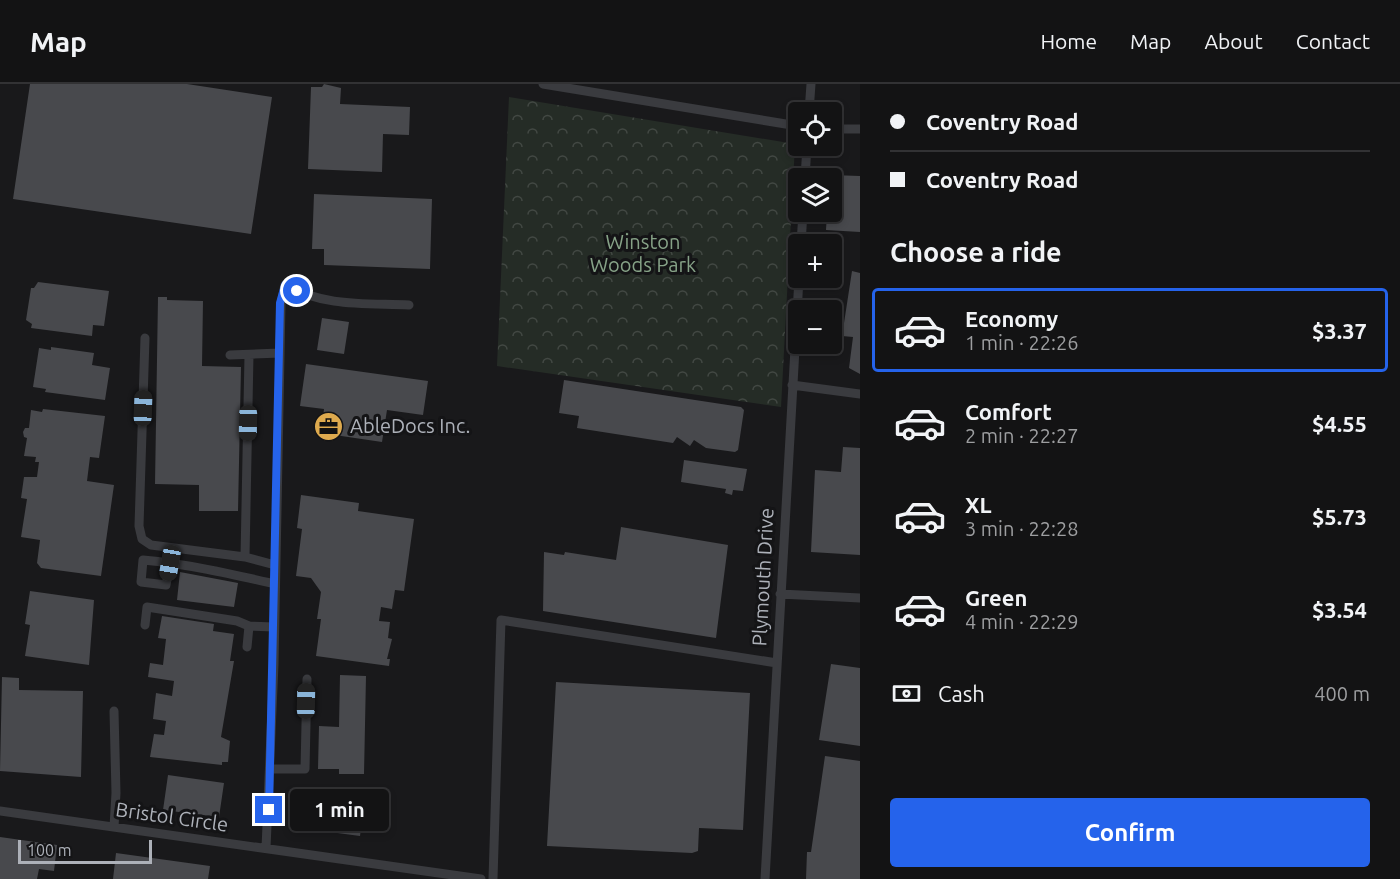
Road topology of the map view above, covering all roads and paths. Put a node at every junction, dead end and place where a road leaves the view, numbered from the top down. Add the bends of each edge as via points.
1 (543, 84) edge
2 (811, 84) edge
3 (810, 102) edge
4 (788, 124) edge
5 (842, 129) edge
6 (860, 129) edge
7 (798, 288) edge
8 (409, 305) dead end
9 (145, 338) dead end
10 (280, 352) junction
11 (230, 355) dead end
12 (249, 355) junction
13 (792, 385) junction
14 (860, 394) edge
15 (245, 557) junction
16 (170, 563) dead end
17 (275, 565) junction
18 (275, 584) junction
19 (780, 594) junction
20 (860, 598) edge
21 (145, 625) dead end
22 (249, 626) junction
23 (274, 627) junction
24 (247, 647) dead end
25 (777, 663) junction
26 (307, 679) dead end
27 (114, 711) dead end
28 (270, 769) junction
29 (0, 811) edge
30 (114, 827) junction
31 (266, 848) junction
32 (481, 879) edge
33 (493, 879) edge
34 (765, 879) edge

1 - 4 street
2 - 3 street
5 - 6 street
7 - 13 street, Plymouth Drive
8 - 10 street via 336,302 308,297 285,285 280,303
9 - 15 street via 142,539 151,545
10 - 12 street
10 - 17 street
11 - 12 street
12 - 15 street
13 - 14 street
13 - 19 street, Plymouth Drive
15 - 17 street
16 - 18 street
17 - 18 street
18 - 23 street
19 - 20 street
19 - 25 street, Plymouth Drive
21 - 22 street via 147,607
22 - 23 street
22 - 24 street
23 - 28 street
25 - 33 street via 501,620
25 - 34 street, Plymouth Drive
26 - 28 street via 305,769
27 - 30 street
28 - 31 street
29 - 30 street, Bristol Circle
30 - 31 street, Bristol Circle
31 - 32 street, Bristol Circle

